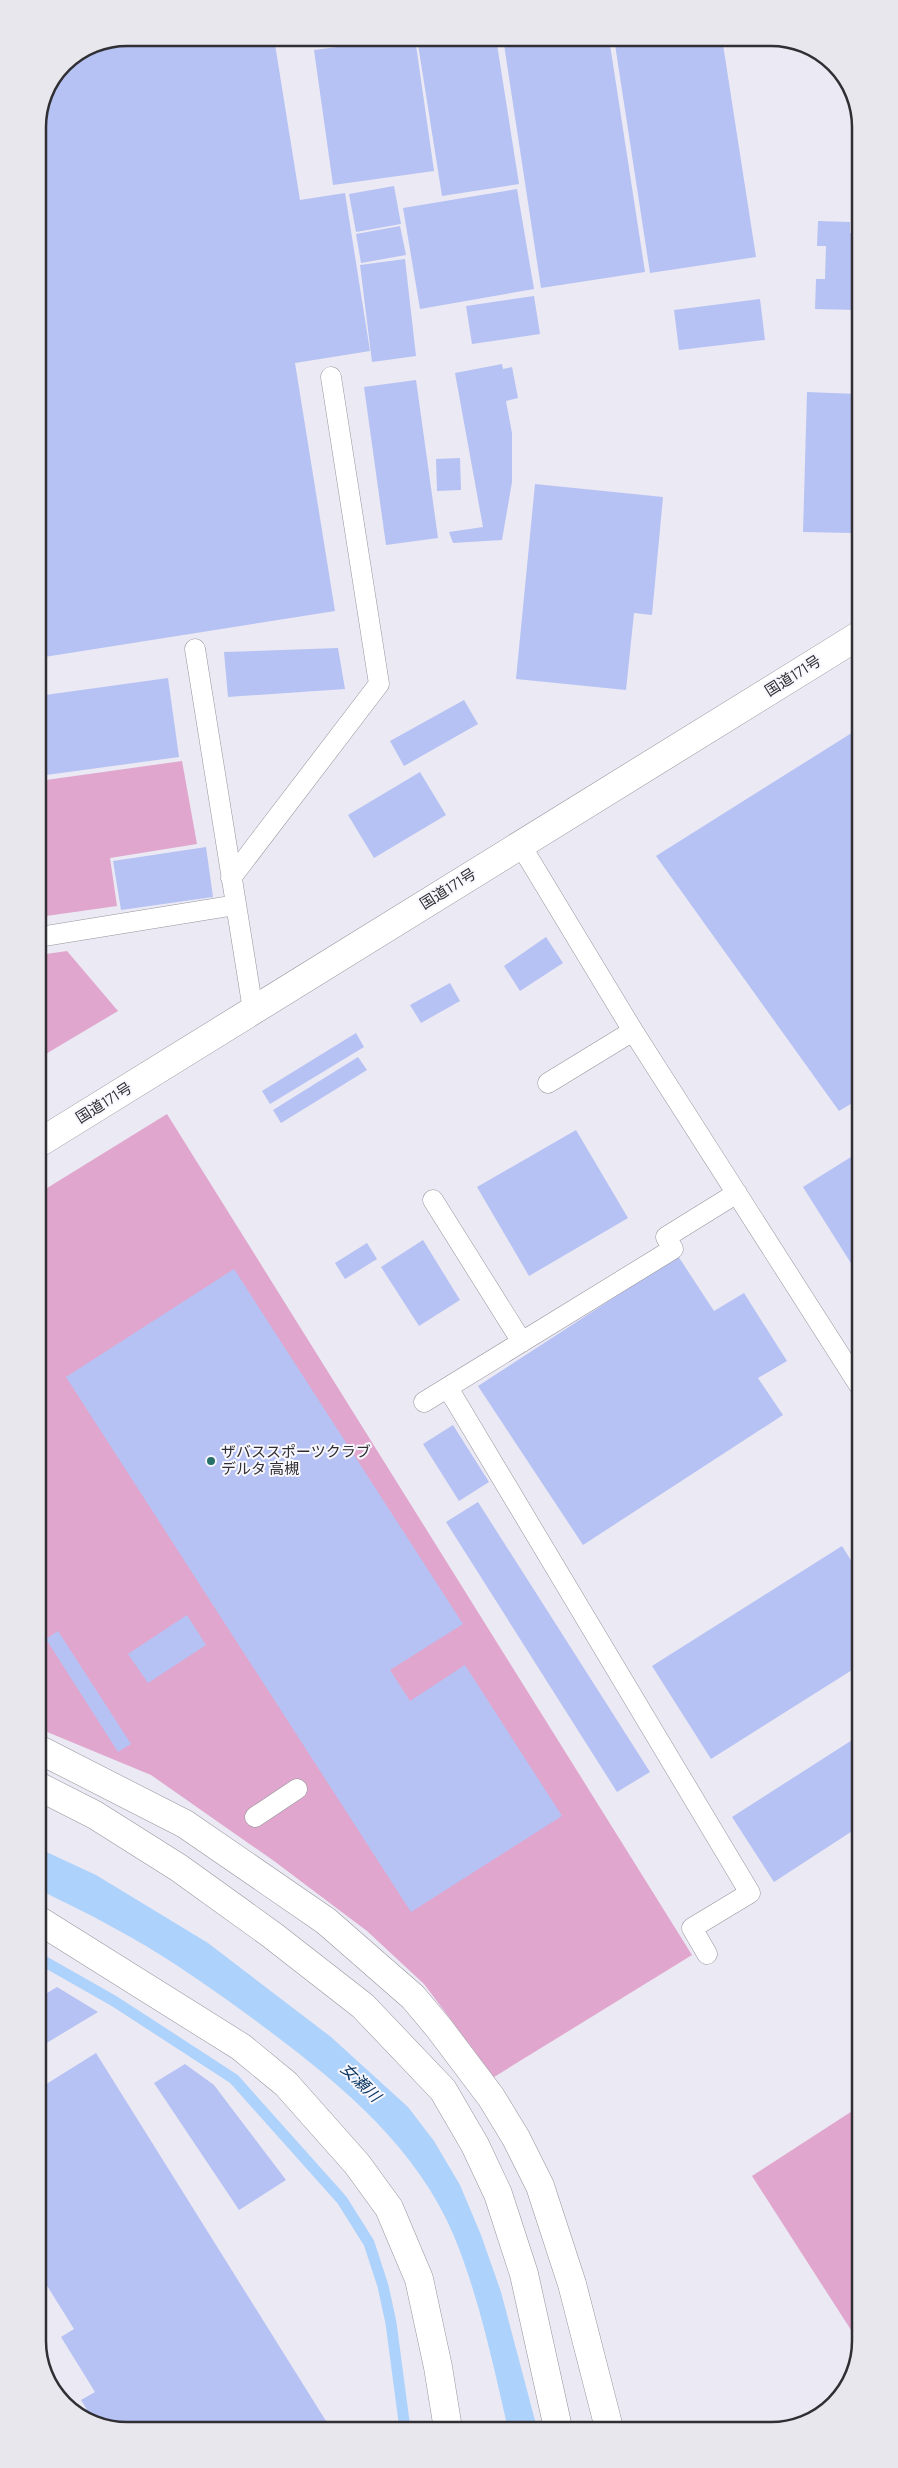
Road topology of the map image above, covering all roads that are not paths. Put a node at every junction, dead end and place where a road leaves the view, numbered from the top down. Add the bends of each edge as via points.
1 (330, 377) dead end
2 (852, 640) edge
3 (195, 649) dead end
4 (520, 844) junction
5 (232, 878) junction
6 (236, 905) junction
7 (46, 936) edge
8 (253, 1010) junction
9 (634, 1031) junction
10 (548, 1083) dead end
11 (46, 1140) edge
12 (737, 1193) junction
13 (433, 1200) dead end
14 (522, 1342) junction
15 (852, 1374) edge
16 (448, 1388) junction
17 (424, 1402) dead end
18 (46, 1753) edge
19 (297, 1789) dead end
20 (46, 1790) edge
21 (255, 1817) dead end
22 (46, 1924) edge
23 (708, 1954) dead end
24 (447, 2422) edge
25 (557, 2422) edge
26 (607, 2422) edge

1 - 5 lane via 379,684
2 - 4 main road, 国道171号
3 - 5 lane
4 - 8 main road, 国道171号
4 - 9 lane
5 - 6 lane
6 - 7 lane
6 - 8 lane
8 - 11 main road, 国道171号
9 - 10 lane
9 - 12 lane
12 - 14 lane via 666,1237 673,1249
12 - 15 lane
13 - 14 lane
14 - 16 lane
16 - 17 lane
16 - 23 lane via 750,1893 692,1928
18 - 26 main road via 185,1824 326,1921 413,1997 429,2015 491,2097 540,2186 572,2284
19 - 21 lane
20 - 25 main road via 95,1815 179,1868 272,1936 363,2006 443,2090 475,2145 498,2194 524,2274
22 - 24 main road via 241,2047 286,2084 358,2164 389,2208 419,2278

